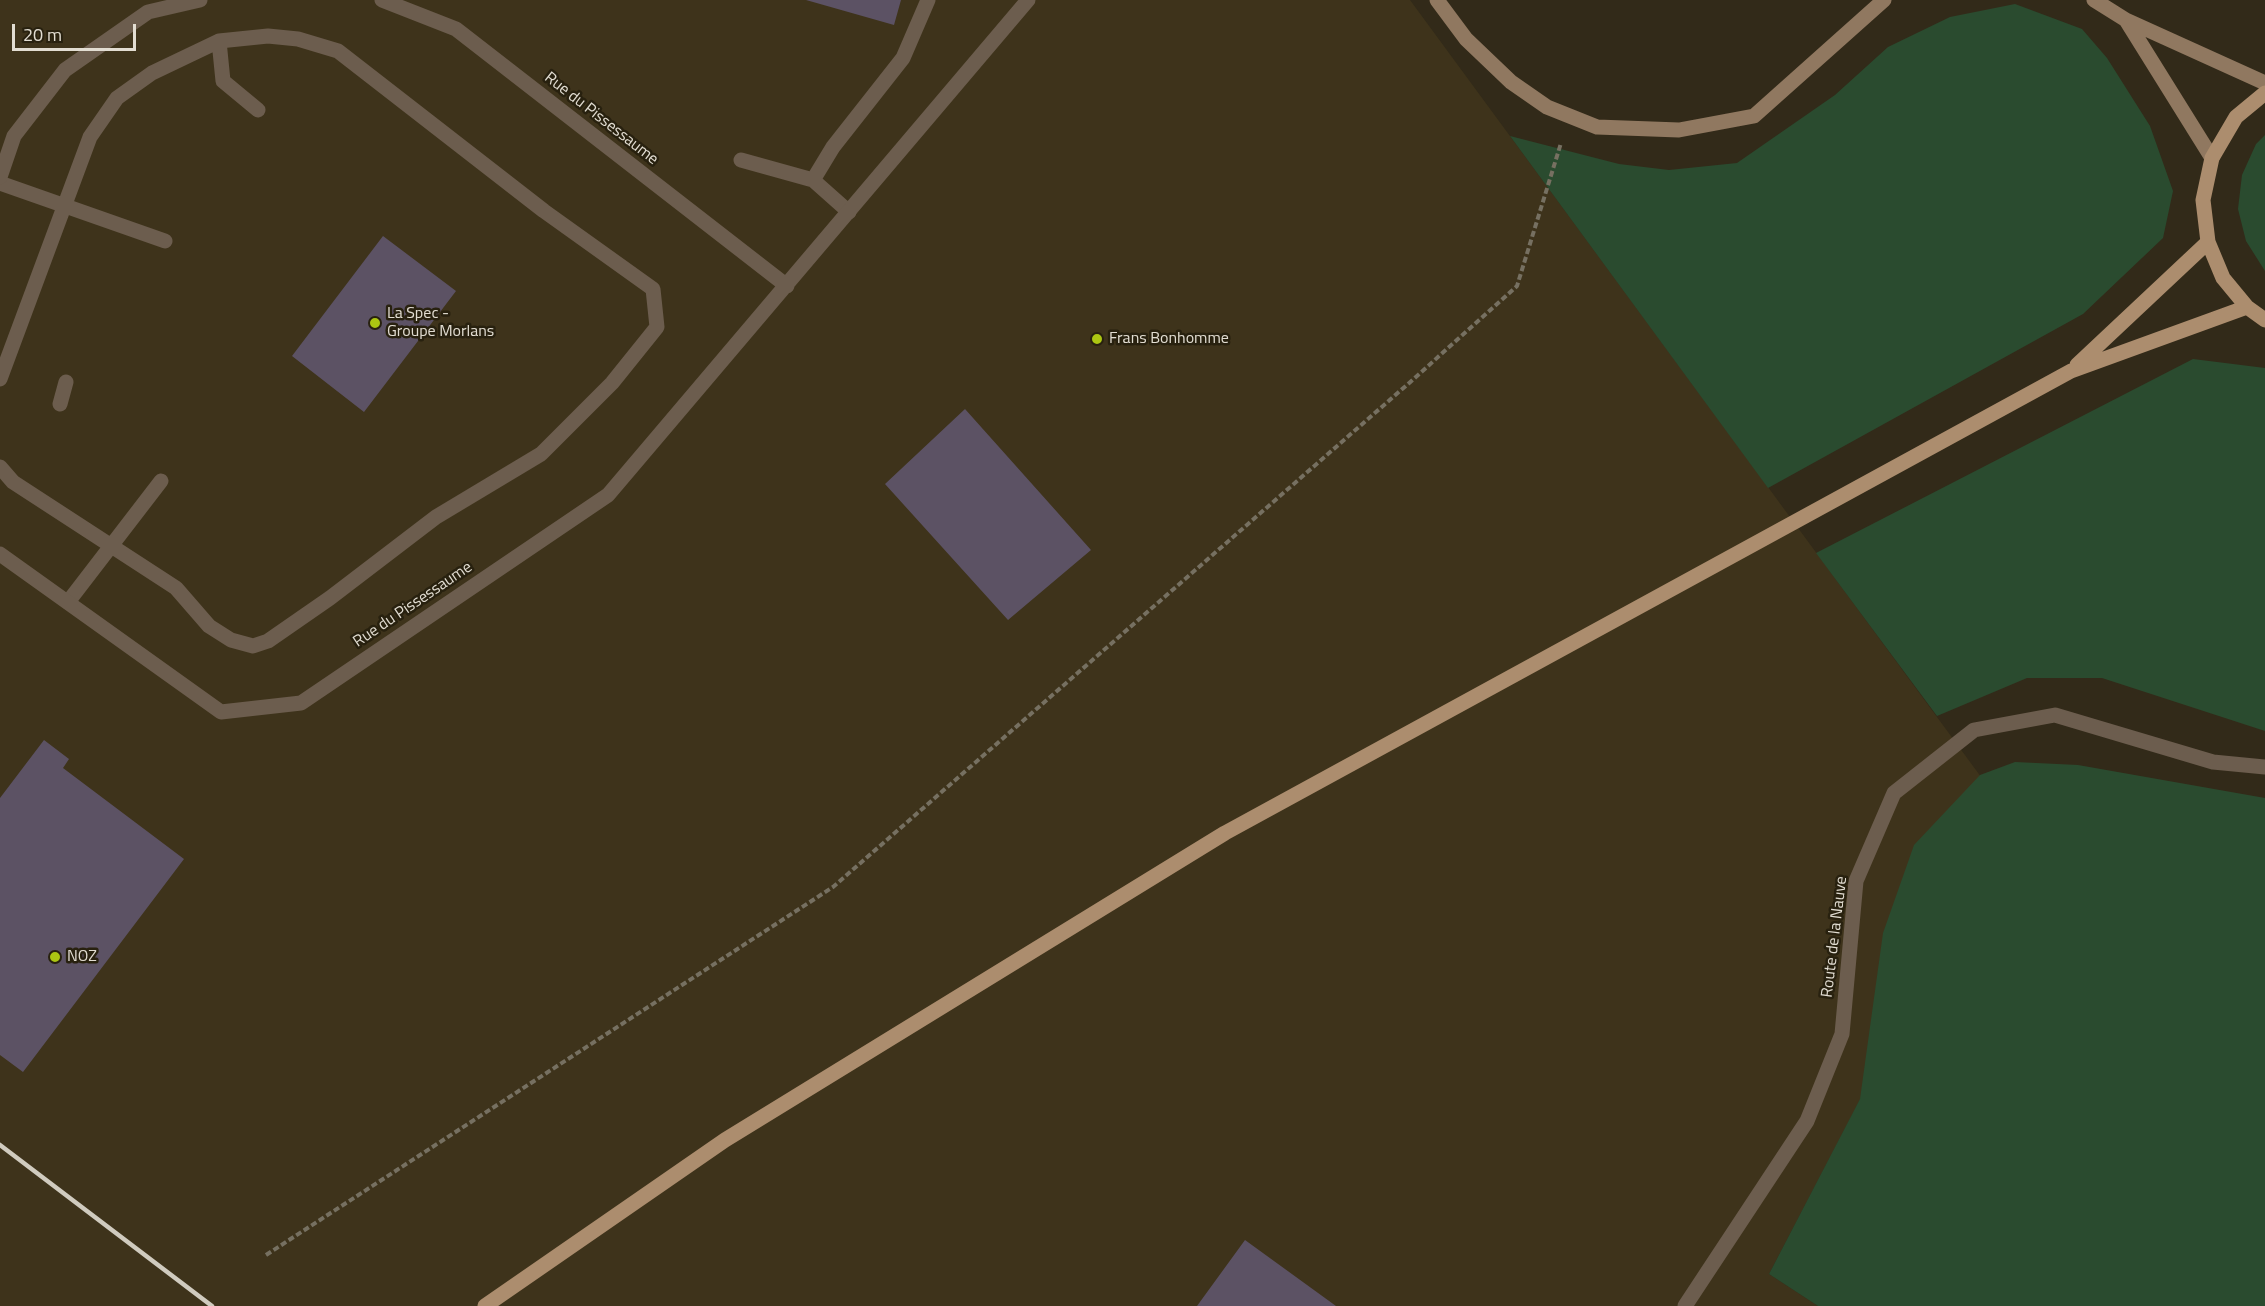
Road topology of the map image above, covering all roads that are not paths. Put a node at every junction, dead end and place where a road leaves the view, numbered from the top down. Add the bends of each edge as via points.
1 (200, 0) edge
2 (382, 0) edge
3 (928, 0) edge
4 (1028, 0) edge
5 (1437, 0) edge
6 (1884, 0) edge
7 (2094, 0) edge
8 (2126, 20) junction
9 (219, 41) junction
10 (2265, 83) edge
11 (2265, 93) edge
12 (258, 110) dead end
13 (2212, 158) junction
14 (741, 160) dead end
15 (0, 177) edge
16 (813, 180) junction
17 (0, 183) edge
18 (65, 205) junction
19 (849, 212) junction
20 (165, 241) dead end
21 (2208, 242) junction
22 (787, 286) junction
23 (2247, 307) junction
24 (2265, 320) edge
25 (2071, 371) junction
26 (0, 379) edge
27 (66, 382) dead end
28 (60, 404) dead end
29 (0, 467) edge
30 (160, 481) dead end
31 (112, 545) junction
32 (0, 554) edge
33 (68, 602) junction
34 (2265, 767) edge
35 (485, 1306) edge
36 (1685, 1306) edge

1 - 15 street via 148,12 65,70 14,136
2 - 22 street, Rue du Pissessaume via 456,29
3 - 16 street via 903,58 833,147
4 - 19 street, Rue du Pissessaume
5 - 6 main road via 1466,39 1510,82 1547,107 1597,128 1679,130 1754,116
7 - 8 main road
8 - 10 main road
8 - 13 main road
9 - 12 street via 223,81
9 - 18 street via 152,73 117,98 90,137
9 - 31 street via 268,36 298,39 338,51 544,211 653,289 657,327 612,383 542,454 436,517 268,641 253,646 231,640 209,626 176,588
11 - 13 main road via 2236,117
13 - 21 main road via 2204,200
14 - 16 street
16 - 19 street
17 - 18 street
18 - 20 street
18 - 26 street
19 - 22 street, Rue du Pissessaume
21 - 23 main road via 2223,278
21 - 25 main road
22 - 33 street, Rue du Pissessaume via 608,495 301,703 221,712
23 - 24 main road
23 - 25 main road
25 - 35 main road via 1225,833 725,1140
27 - 28 street
29 - 31 street via 13,482
30 - 31 street
31 - 33 street
32 - 33 street, Rue du Pissessaume
34 - 36 street, Route de la Nauve via 2213,762 2055,715 1974,730 1894,793 1856,881 1842,1034 1807,1121

